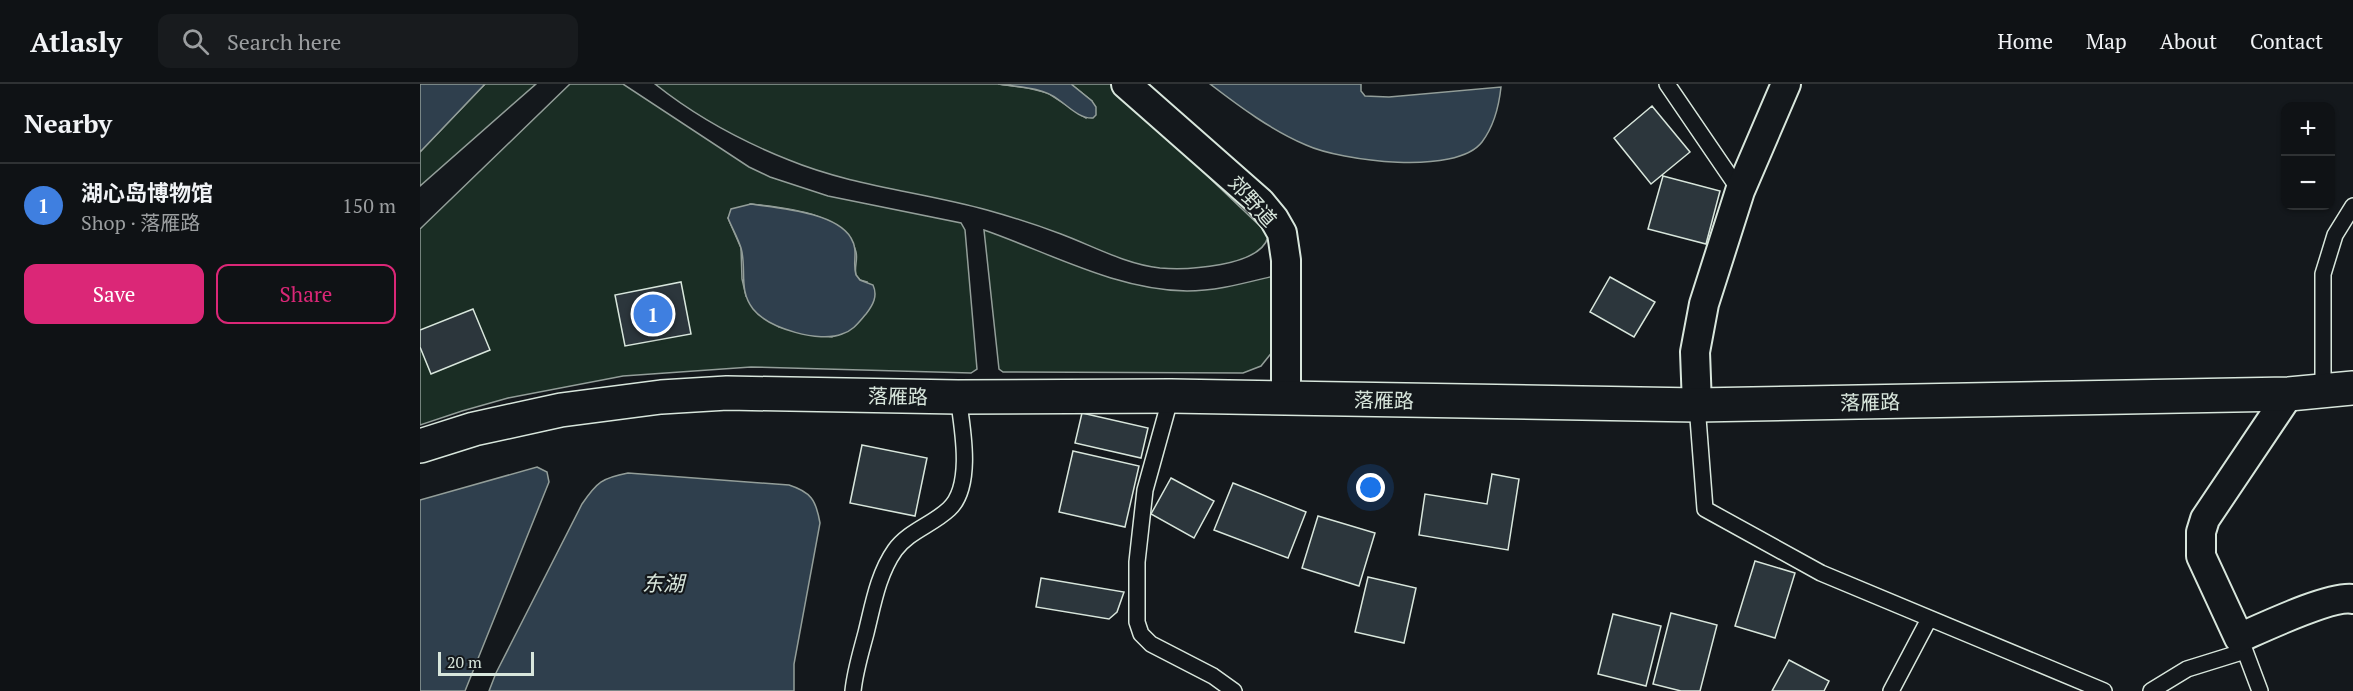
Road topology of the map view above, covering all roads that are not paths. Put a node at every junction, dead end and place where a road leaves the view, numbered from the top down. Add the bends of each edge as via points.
1 (1126, 84) edge
2 (1667, 84) edge
3 (1786, 84) edge
4 (1740, 191) junction
5 (2353, 207) edge
6 (2338, 389) edge
7 (2289, 394) junction
8 (1171, 396) junction
9 (958, 397) junction
10 (1286, 399) junction
11 (1697, 405) junction
12 (420, 446) edge
13 (2353, 599) edge
14 (1929, 619) junction
15 (2242, 644) junction
16 (853, 691) edge
17 (1234, 691) edge
18 (1891, 691) edge
19 (2104, 691) edge
20 (2151, 691) edge
21 (2260, 691) edge

1 - 10 street, 郊野道 via 1260,202 1282,233 1286,260
2 - 4 lane
3 - 4 street
4 - 11 street via 1702,313 1695,352
5 - 6 lane via 2335,236 2323,274
6 - 7 street, 落雁路
7 - 11 street, 落雁路
7 - 15 street via 2205,519 2201,532 2201,556
8 - 9 street, 落雁路
8 - 10 street, 落雁路
8 - 17 lane via 1145,490 1137,562 1137,622 1141,634 1151,644
9 - 12 street, 落雁路 via 727,393 662,397 561,410 474,429
9 - 16 lane via 964,466 957,499 903,540 887,561
10 - 11 street, 落雁路
11 - 14 lane via 1705,509 1821,573
13 - 15 street via 2298,612
14 - 18 lane
14 - 19 lane
15 - 20 lane via 2187,669
15 - 21 lane

